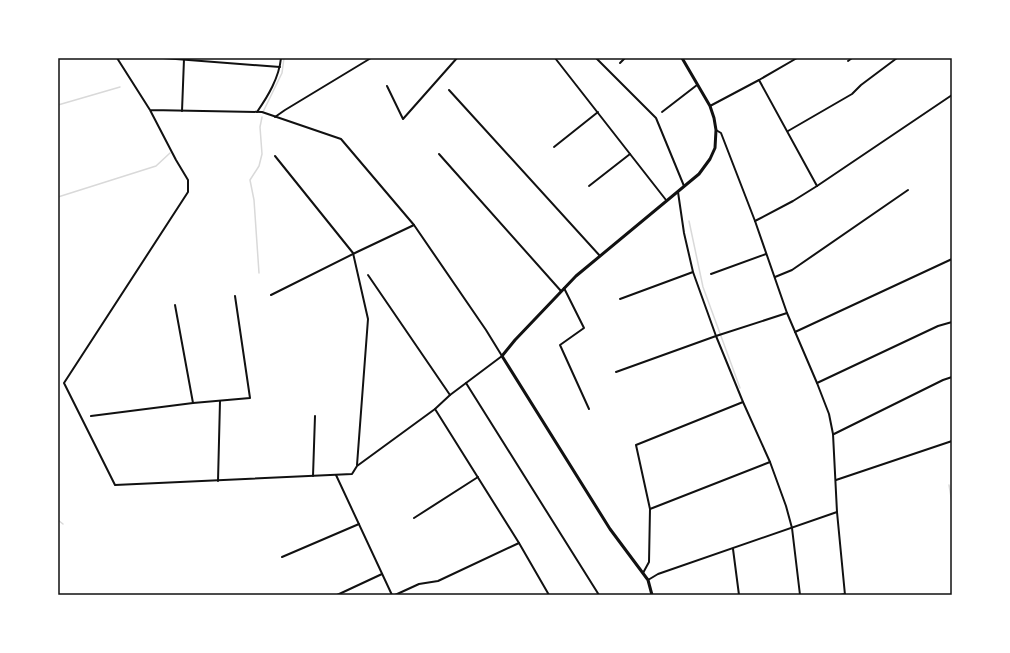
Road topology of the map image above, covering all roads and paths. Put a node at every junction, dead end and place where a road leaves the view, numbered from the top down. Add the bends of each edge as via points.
1 (117, 58) edge
2 (163, 58) edge
3 (281, 58) edge
4 (371, 58) edge
5 (457, 58) edge
6 (555, 58) edge
7 (596, 58) edge
8 (625, 58) edge
9 (682, 58) edge
10 (798, 58) edge
11 (852, 58) edge
12 (897, 58) edge
13 (184, 60) junction
14 (848, 61) dead end
15 (620, 63) dead end
16 (280, 67) junction
17 (759, 80) junction
18 (698, 85) junction
19 (386, 86) dead end
20 (449, 90) dead end
21 (952, 95) edge
22 (710, 106) junction
23 (150, 110) junction
24 (182, 111) junction
25 (257, 112) junction
26 (598, 112) junction
27 (662, 112) dead end
28 (275, 117) junction
29 (716, 130) junction
30 (788, 131) junction
31 (554, 146) dead end
32 (440, 154) dead end
33 (630, 154) junction
34 (275, 156) dead end
35 (589, 186) dead end
36 (817, 186) junction
37 (684, 187) junction
38 (908, 190) dead end
39 (678, 192) junction
40 (667, 201) junction
41 (755, 221) junction
42 (414, 225) junction
43 (354, 253) junction
44 (766, 254) junction
45 (600, 256) junction
46 (952, 260) edge
47 (693, 272) junction
48 (711, 274) dead end
49 (368, 275) dead end
50 (775, 277) junction
51 (562, 290) junction
52 (271, 295) dead end
53 (235, 296) dead end
54 (620, 299) dead end
55 (175, 305) dead end
56 (788, 313) junction
57 (952, 322) edge
58 (795, 332) junction
59 (716, 336) junction
60 (502, 356) junction
61 (616, 372) dead end
62 (952, 377) edge
63 (466, 383) junction
64 (817, 383) junction
65 (450, 395) junction
66 (220, 400) junction
67 (192, 402) junction
68 (743, 402) junction
69 (435, 409) junction
70 (589, 409) dead end
71 (91, 416) dead end
72 (315, 416) dead end
73 (833, 434) junction
74 (952, 441) edge
75 (770, 462) junction
76 (357, 466) junction
77 (336, 475) junction
78 (312, 476) junction
79 (478, 477) junction
80 (218, 480) junction
81 (836, 480) junction
82 (650, 509) junction
83 (837, 512) junction
84 (414, 518) dead end
85 (359, 524) junction
86 (792, 528) junction
87 (519, 543) junction
88 (733, 548) junction
89 (282, 557) dead end
90 (643, 573) junction
91 (382, 574) junction
92 (648, 580) junction
93 (337, 595) edge
94 (394, 595) edge
95 (549, 595) edge
96 (599, 595) edge
97 (652, 595) edge
98 (739, 595) edge
99 (800, 595) edge
100 (840, 595) edge
101 (845, 595) edge

1 - 23 street
2 - 13 street
3 - 16 street
4 - 28 street
5 - 19 street via 403,119
6 - 26 street
7 - 37 street via 656,118
8 - 15 street
9 - 18 main road
10 - 17 street
11 - 14 street
12 - 30 street via 852,94
13 - 16 street
13 - 24 street
16 - 25 street
17 - 22 street
17 - 30 street
18 - 22 main road
18 - 27 street
20 - 45 street
21 - 36 street
22 - 29 main road
23 - 24 street
23 - 80 street via 188,180 188,192 64,383 115,485
24 - 25 street
25 - 28 street
26 - 31 street
26 - 33 street
28 - 42 street via 341,140
29 - 37 main road via 715,148 710,160
29 - 41 street via 721,133
30 - 36 street
32 - 51 street
33 - 35 street
33 - 40 street
34 - 43 street
36 - 41 street
37 - 39 main road
38 - 50 street via 792,270
39 - 40 main road
39 - 47 street
40 - 45 main road
41 - 44 street
42 - 43 street
42 - 60 street
43 - 52 street
43 - 76 street via 368,319
44 - 48 street
44 - 50 street
45 - 51 main road
46 - 58 street
47 - 54 street
47 - 59 street
49 - 65 street
50 - 56 street
51 - 60 main road
51 - 70 street via 584,328 560,345
53 - 66 street via 250,398
55 - 67 street
56 - 58 street
56 - 59 street
57 - 64 street via 938,326
58 - 64 street
59 - 61 street
59 - 68 street
60 - 63 street
60 - 90 main road via 610,529
62 - 73 street
63 - 65 street
63 - 96 street
64 - 73 street via 829,414
65 - 69 street
66 - 67 street
66 - 80 street
67 - 71 street
68 - 75 street
68 - 82 street via 636,444
69 - 76 street
69 - 79 street
72 - 78 street
73 - 81 street
74 - 81 street
75 - 82 street
75 - 86 street
76 - 77 street via 352,474
77 - 78 street
77 - 85 street
78 - 80 street
79 - 84 street
79 - 87 street
81 - 83 street
82 - 90 street via 649,562
83 - 86 street
83 - 101 street
85 - 89 street
85 - 91 street
86 - 88 street
86 - 99 street
87 - 94 street via 438,581 419,584
87 - 95 street
88 - 92 street via 658,574
88 - 98 street
90 - 92 main road
91 - 93 street
91 - 94 street
92 - 97 main road
100 - 101 street

